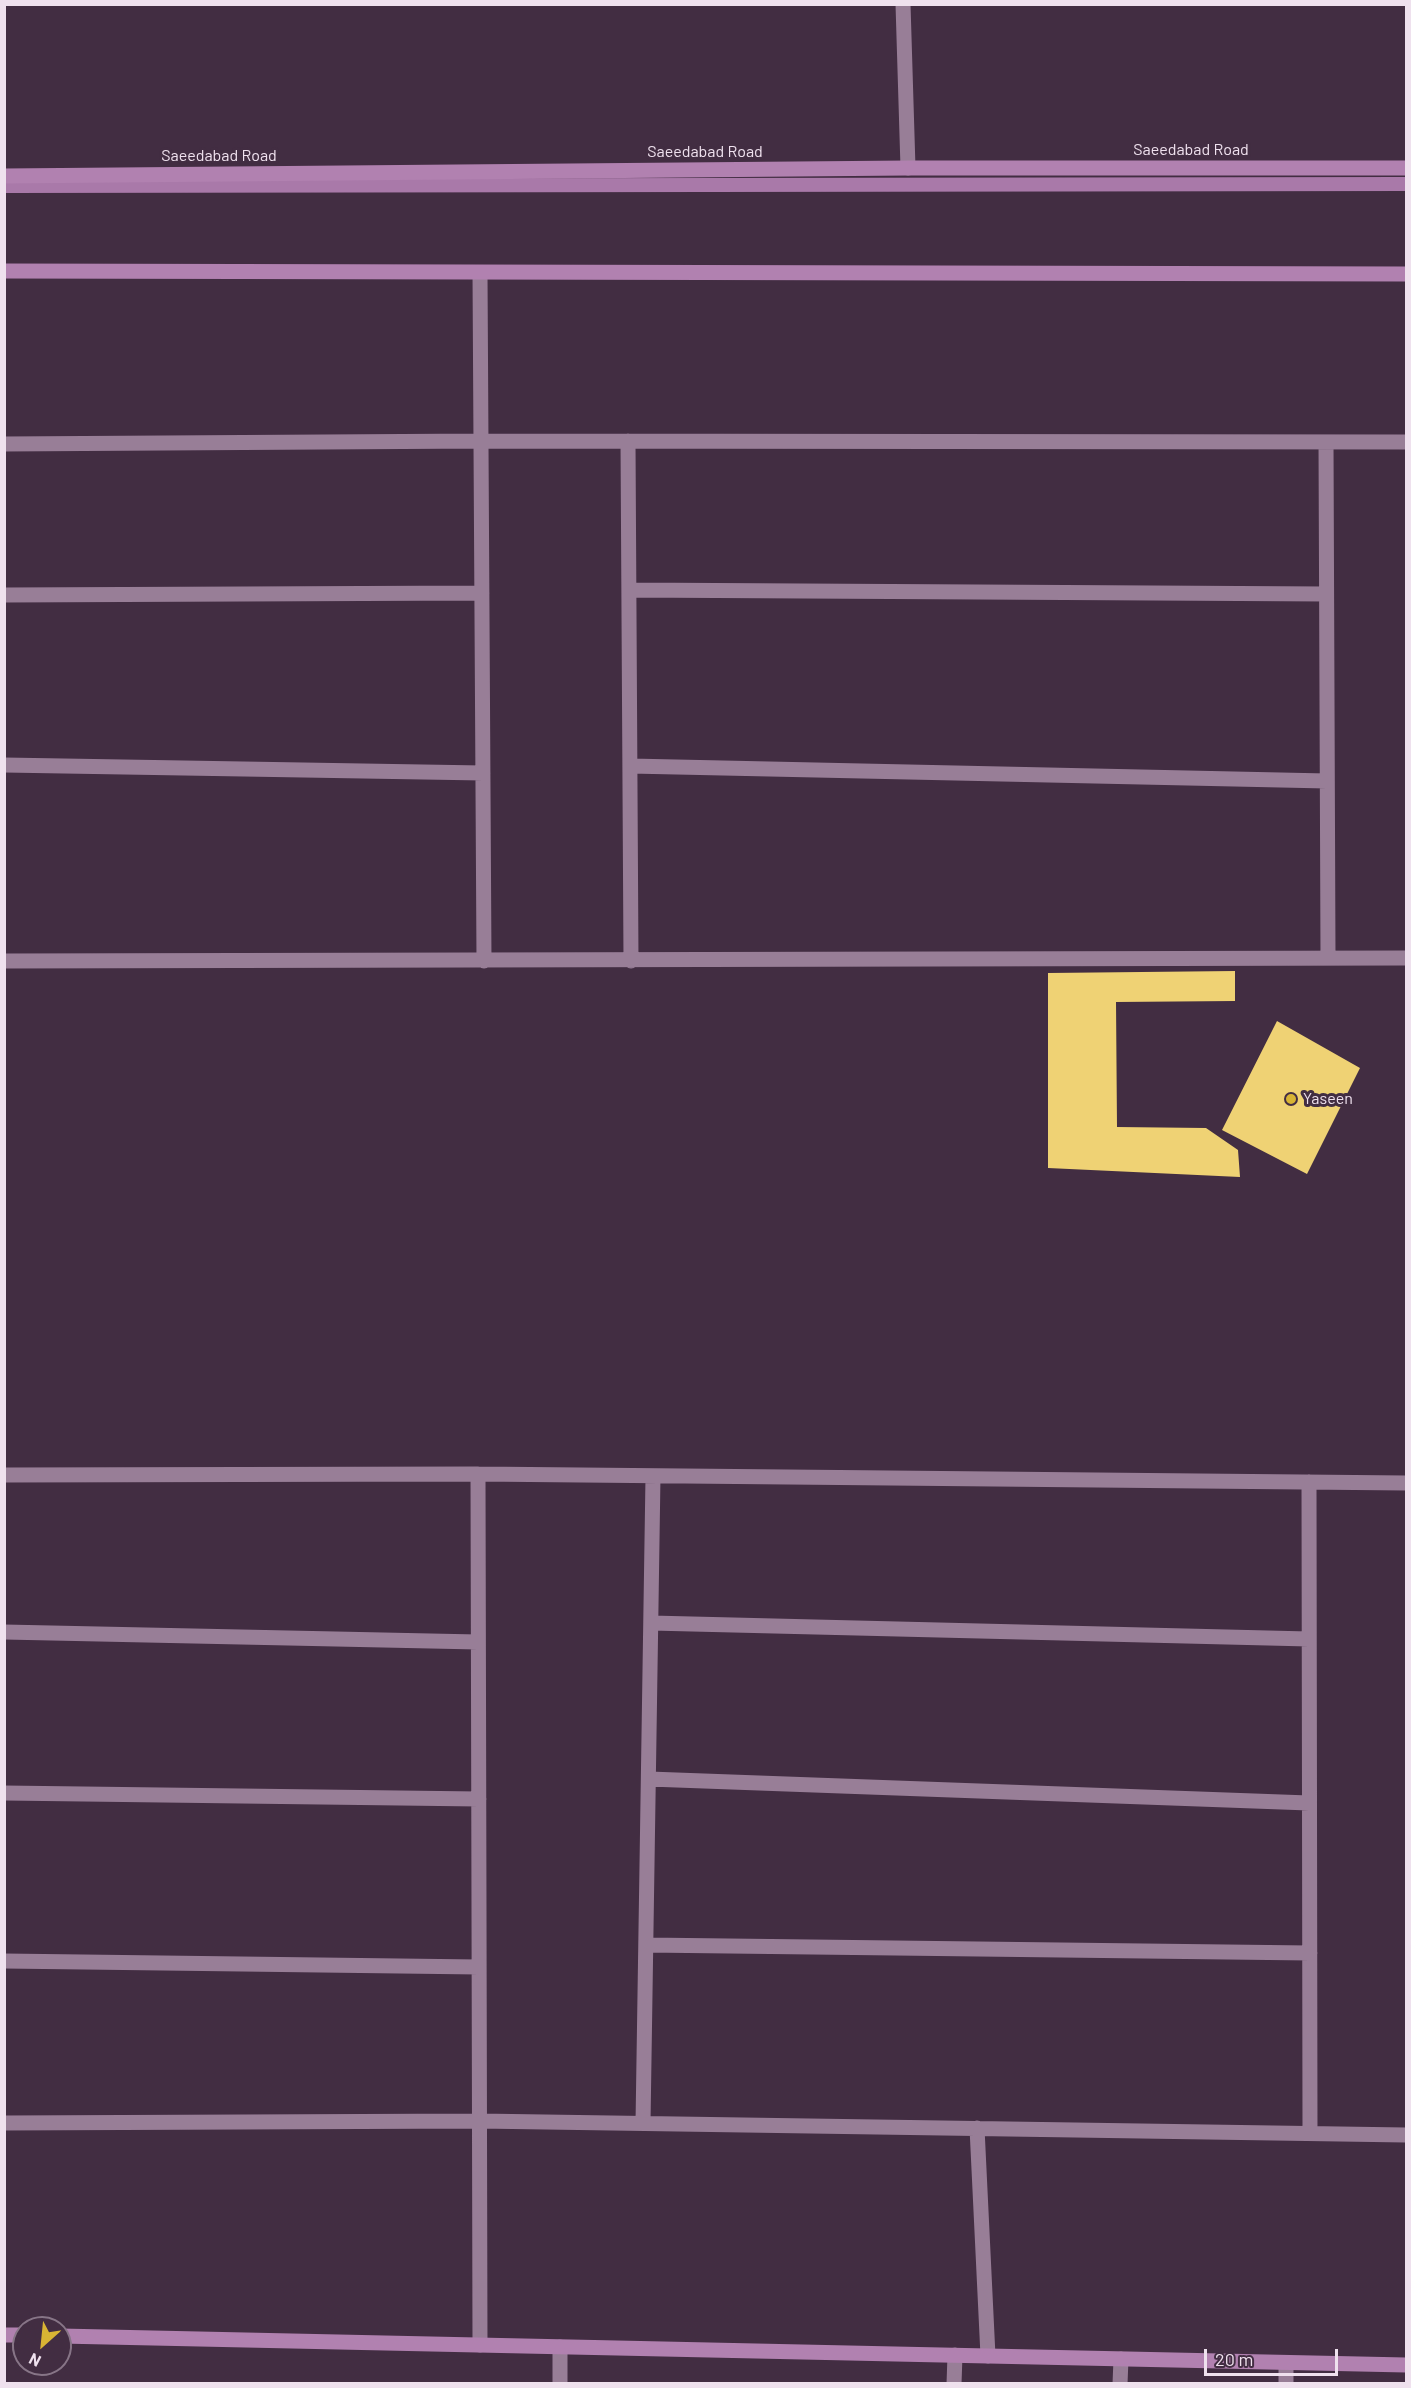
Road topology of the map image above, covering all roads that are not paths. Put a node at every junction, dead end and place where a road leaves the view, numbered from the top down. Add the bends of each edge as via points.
1 (903, 4) edge
2 (908, 168) junction
3 (1407, 168) edge
4 (4, 176) edge
5 (4, 271) edge
6 (480, 273) junction
7 (1407, 274) edge
8 (482, 441) junction
9 (628, 441) junction
10 (1326, 442) junction
11 (1407, 442) edge
12 (4, 444) edge
13 (629, 590) junction
14 (482, 593) junction
15 (1326, 594) junction
16 (4, 595) edge
17 (4, 765) edge
18 (630, 766) junction
19 (483, 773) junction
20 (1327, 781) junction
21 (1328, 958) junction
22 (1407, 958) edge
23 (4, 961) edge
24 (484, 961) junction
25 (631, 961) junction
26 (478, 1474) junction
27 (4, 1475) edge
28 (653, 1476) junction
29 (1308, 1482) junction
30 (1407, 1483) edge
31 (651, 1623) junction
32 (4, 1632) edge
33 (1309, 1639) junction
34 (478, 1642) junction
35 (649, 1779) junction
36 (4, 1793) edge
37 (479, 1799) junction
38 (1310, 1803) junction
39 (646, 1945) junction
40 (1310, 1953) junction
41 (4, 1961) edge
42 (479, 1967) junction
43 (479, 2121) junction
44 (4, 2123) edge
45 (643, 2123) junction
46 (977, 2128) junction
47 (1310, 2133) junction
48 (1407, 2134) edge
49 (72, 2336) edge
50 (480, 2345) junction
51 (560, 2347) junction
52 (954, 2355) junction
53 (988, 2356) junction
54 (1121, 2359) junction
55 (1286, 2363) junction
56 (1407, 2366) edge
57 (560, 2384) edge
58 (954, 2384) edge
59 (1120, 2384) edge
60 (1286, 2384) edge

1 - 2 street
2 - 3 street, Saeedabad Road
2 - 4 street, Saeedabad Road
5 - 6 street
6 - 7 street
6 - 8 street
8 - 9 street
8 - 12 street
8 - 14 street
9 - 10 street
9 - 13 street
10 - 11 street
10 - 15 street
13 - 15 street
13 - 18 street
14 - 16 street
14 - 19 street
15 - 20 street
17 - 19 street
18 - 20 street
18 - 25 street
19 - 24 street
20 - 21 street
21 - 22 street
21 - 25 street
23 - 24 street
24 - 25 street
26 - 27 street
26 - 28 street
26 - 34 street
28 - 29 street
28 - 31 street
29 - 30 street
29 - 33 street
31 - 33 street
31 - 35 street
32 - 34 street
33 - 38 street
34 - 37 street
35 - 38 street
35 - 39 street
36 - 37 street
37 - 42 street
38 - 40 street
39 - 40 street
39 - 45 street
40 - 47 street
41 - 42 street
42 - 43 street
43 - 44 street
43 - 45 street
43 - 50 street
45 - 46 street
46 - 47 street
46 - 53 street
47 - 48 street
49 - 50 street
50 - 51 street
51 - 52 street
51 - 57 street
52 - 53 street
52 - 58 street
53 - 54 street
54 - 55 street
54 - 59 street
55 - 56 street
55 - 60 street

